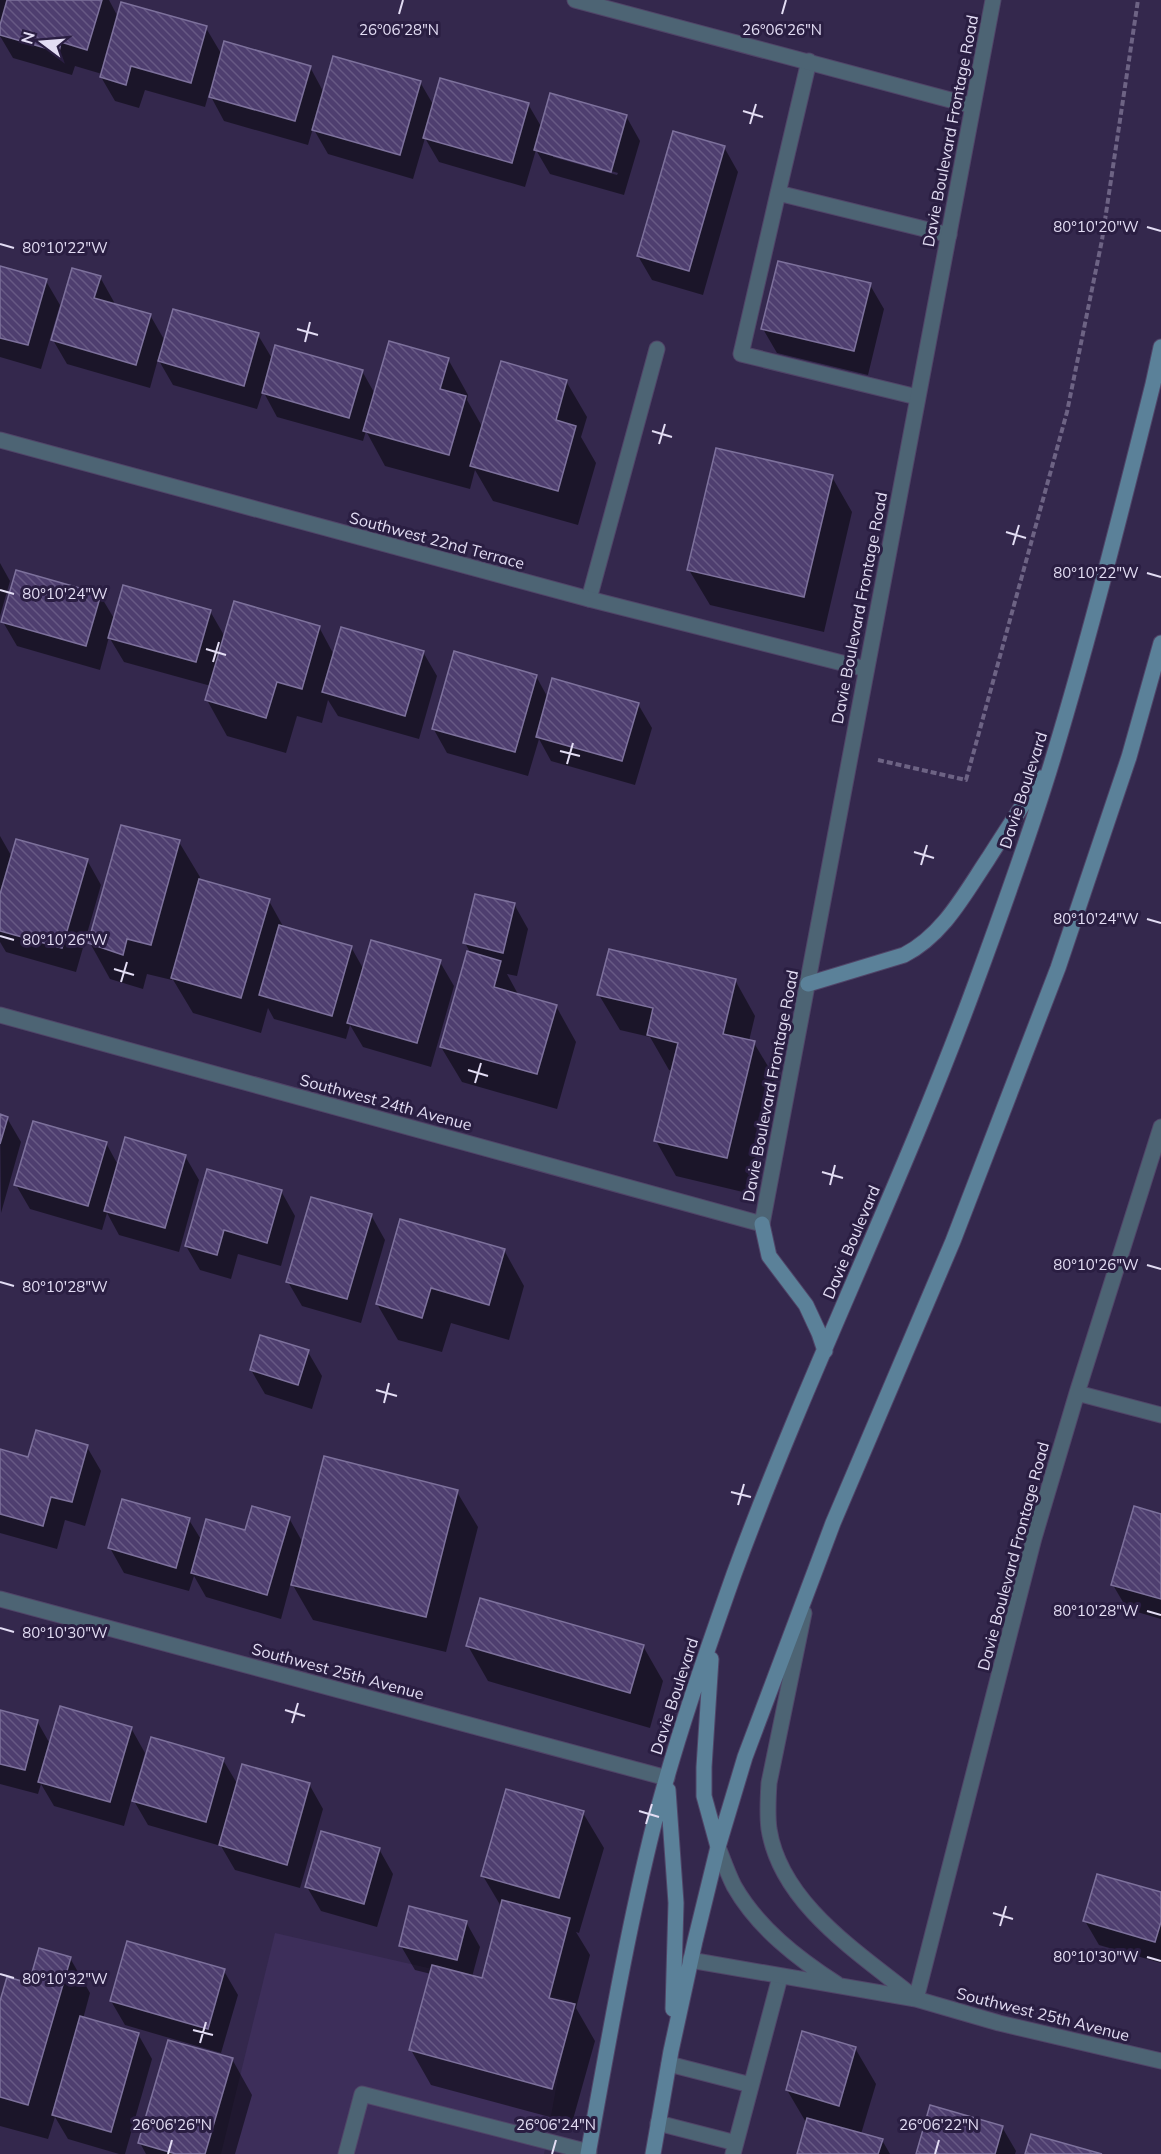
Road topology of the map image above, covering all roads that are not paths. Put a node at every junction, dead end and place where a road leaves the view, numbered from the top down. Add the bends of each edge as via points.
1 (575, 0) edge
2 (993, 0) edge
3 (809, 61) junction
4 (973, 106) junction
5 (778, 193) junction
6 (949, 235) junction
7 (1161, 347) edge
8 (657, 349) dead end
9 (917, 398) junction
10 (0, 440) edge
11 (590, 599) junction
12 (1161, 642) edge
13 (866, 669) junction
14 (1053, 758) junction
15 (808, 984) junction
16 (0, 1015) edge
17 (1161, 1127) edge
18 (762, 1224) junction
19 (825, 1351) junction
20 (1077, 1393) junction
21 (1161, 1415) edge
22 (808, 1591) junction
23 (0, 1599) edge
24 (713, 1635) junction
25 (667, 1778) junction
26 (718, 1847) junction
27 (690, 1960) junction
28 (780, 1977) junction
29 (841, 1987) junction
30 (916, 1999) junction
31 (670, 2057) junction
32 (1161, 2061) edge
33 (751, 2085) junction
34 (658, 2123) junction
35 (735, 2148) edge
36 (588, 2153) edge
37 (346, 2154) edge
38 (653, 2154) edge

1 - 3 street
2 - 4 street, Davie Boulevard Frontage Road
3 - 4 street
3 - 5 street
4 - 6 street, Davie Boulevard Frontage Road
5 - 6 street
5 - 9 street via 741,354
6 - 9 street, Davie Boulevard Frontage Road
7 - 14 main road, Davie Boulevard via 1096,608
8 - 11 street
9 - 13 street, Davie Boulevard Frontage Road
10 - 11 street, Southwest 22nd Terrace
11 - 13 street, Southwest 22nd Terrace
12 - 22 main road via 1129,757 1058,969 953,1241 860,1457
13 - 15 street, Davie Boulevard Frontage Road
14 - 15 main road via 961,900 918,948
14 - 19 main road, Davie Boulevard via 970,999
15 - 18 street, Davie Boulevard Frontage Road
16 - 18 street, Southwest 24th Avenue
17 - 20 street, Davie Boulevard Frontage Road
18 - 19 main road via 769,1256 806,1305
19 - 24 main road, Davie Boulevard via 754,1520
20 - 21 street
20 - 30 street, Davie Boulevard Frontage Road via 1034,1538
22 - 26 main road via 745,1757
22 - 30 street, Southwest 25th Avenue via 770,1784 772,1838 784,1872 808,1908
23 - 25 street, Southwest 25th Avenue
24 - 25 main road, Davie Boulevard
24 - 26 main road via 704,1796
25 - 31 main road via 676,1903
25 - 36 main road, Davie Boulevard via 640,1882
26 - 27 main road
26 - 29 street, Southwest 25th Avenue via 750,1911 770,1933
27 - 28 street, Southwest 25th Avenue
27 - 31 main road
28 - 29 street, Southwest 25th Avenue
28 - 33 street
29 - 30 street, Southwest 25th Avenue
30 - 32 street, Southwest 25th Avenue
31 - 33 street
31 - 34 main road
33 - 35 street
34 - 35 street
34 - 38 main road
36 - 37 street via 362,2094

